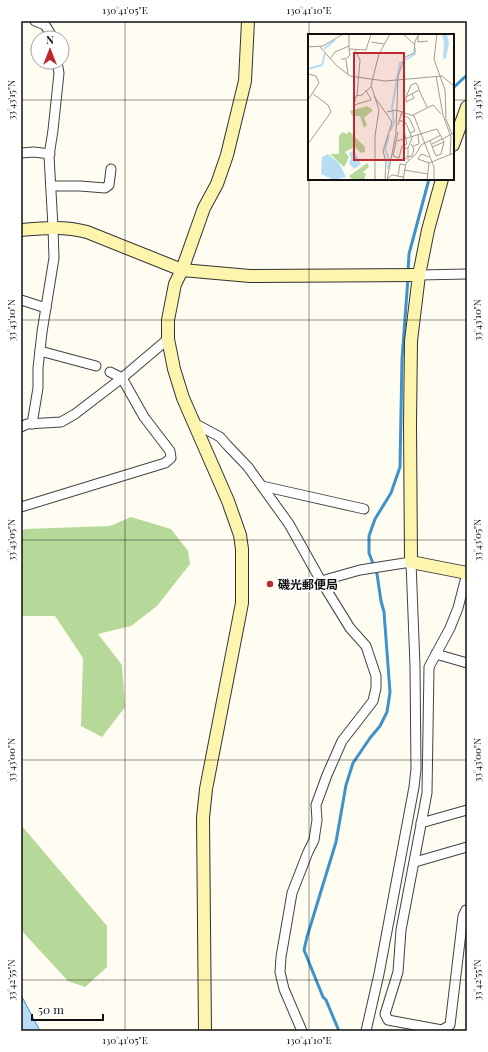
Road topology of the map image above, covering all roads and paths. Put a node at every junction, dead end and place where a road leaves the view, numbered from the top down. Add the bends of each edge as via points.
1 (34, 21) edge
2 (248, 21) edge
3 (48, 30) edge
4 (58, 70) edge
5 (467, 107) edge
6 (454, 142) edge
7 (21, 153) edge
8 (50, 154) junction
9 (111, 169) dead end
10 (442, 180) edge
11 (51, 186) junction
12 (54, 227) junction
13 (21, 230) edge
14 (182, 270) junction
15 (467, 274) edge
16 (413, 275) junction
17 (21, 300) edge
18 (46, 308) junction
19 (168, 339) junction
20 (40, 351) junction
21 (96, 366) dead end
22 (110, 372) dead end
23 (122, 378) junction
24 (194, 423) junction
25 (32, 424) junction
26 (21, 427) edge
27 (262, 486) junction
28 (21, 507) edge
29 (364, 509) dead end
30 (411, 562) junction
31 (467, 573) edge
32 (321, 581) junction
33 (463, 605) edge
34 (436, 654) junction
35 (467, 663) edge
36 (467, 810) edge
37 (421, 823) junction
38 (467, 847) edge
39 (415, 862) junction
40 (467, 910) edge
41 (205, 1031) edge
42 (302, 1031) edge
43 (366, 1031) edge

1 - 3 street via 45,25
2 - 14 street via 245,81 227,155 218,184 204,208
4 - 8 street
5 - 6 street
7 - 8 street
8 - 11 street
9 - 11 street via 109,185 105,188
10 - 16 street
11 - 12 street
12 - 13 street
12 - 14 street via 87,232
12 - 18 street via 54,258
14 - 16 street via 250,276
14 - 19 street via 175,284 171,302
15 - 16 street
16 - 30 street
17 - 18 street
18 - 20 street
19 - 23 street
19 - 24 street via 174,369
20 - 21 street
20 - 25 street via 38,388
22 - 23 street
23 - 25 street via 61,422
23 - 28 street via 144,417 170,451 171,458
24 - 27 street via 220,437
24 - 41 street via 240,535 243,564 242,603 206,789 203,818
25 - 26 street
27 - 29 street
27 - 32 street via 289,524
30 - 31 street
30 - 32 street via 360,570
30 - 43 street via 415,666 415,781
31 - 33 street
32 - 42 street via 350,628 366,646 376,676 376,688 373,701 342,741 335,755 316,805 314,840 292,893 280,972 284,990
33 - 34 street
34 - 35 street
34 - 37 street via 429,667 427,793
36 - 37 street
37 - 39 street
38 - 39 street
39 - 40 street via 401,930 398,972 385,1014 388,1020 442,1030 450,1025 463,916

